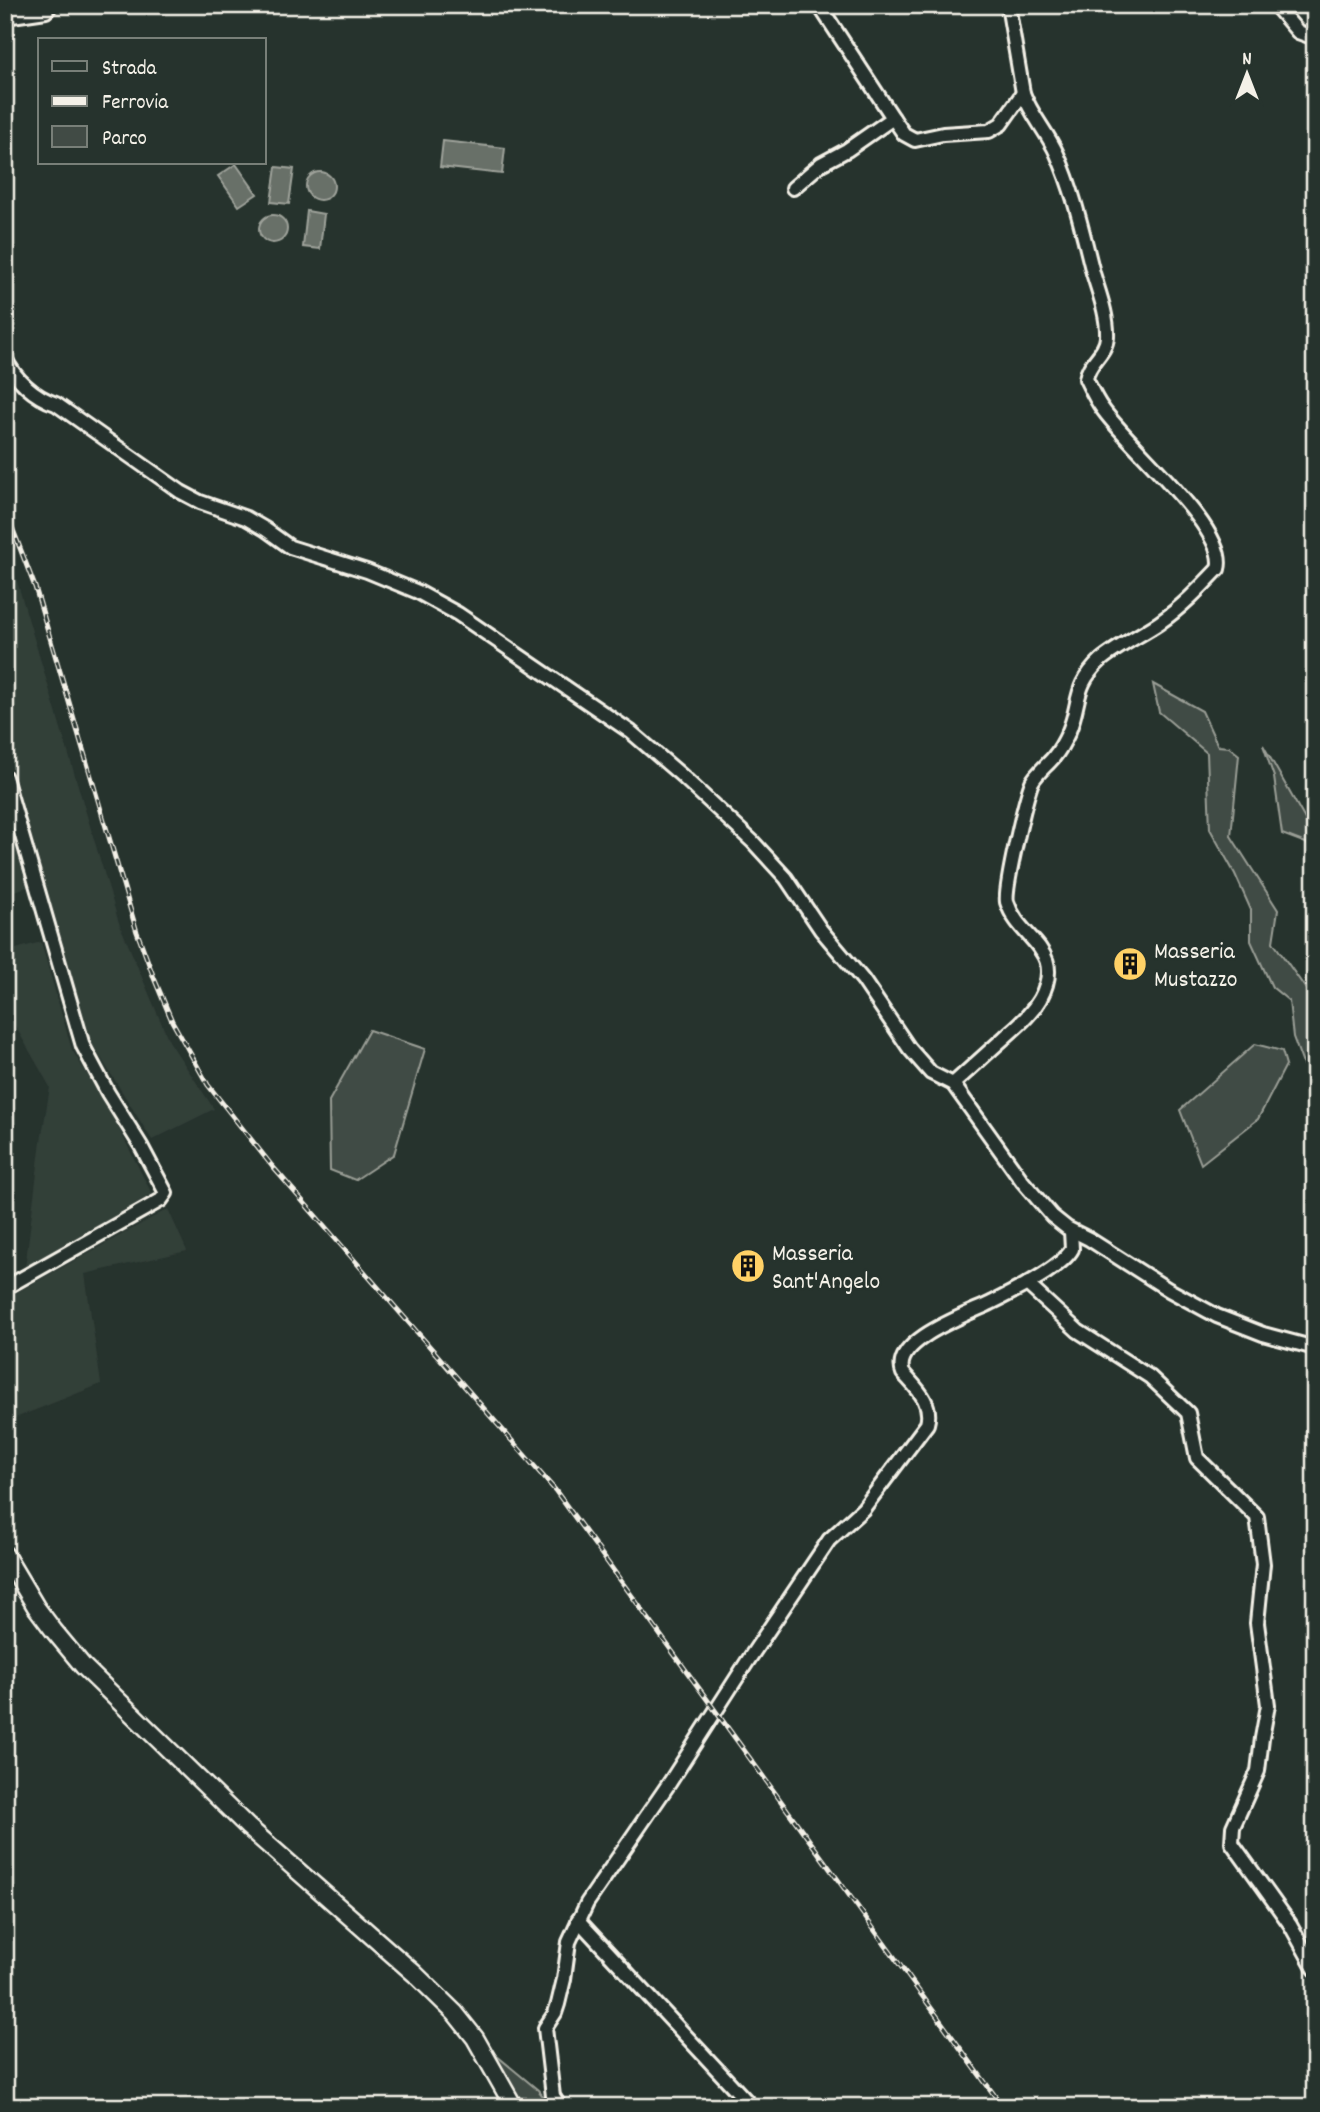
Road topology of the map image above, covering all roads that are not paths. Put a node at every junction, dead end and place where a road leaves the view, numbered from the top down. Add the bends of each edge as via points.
1 (51, 5) edge
2 (819, 5) edge
3 (1008, 5) edge
4 (1275, 5) edge
5 (5, 17) edge
6 (1315, 38) edge
7 (1023, 93) junction
8 (893, 118) junction
9 (793, 188) dead end
10 (5, 358) edge
11 (5, 777) edge
12 (13, 818) edge
13 (5, 826) edge
14 (953, 1084) junction
15 (1072, 1231) junction
16 (1027, 1283) junction
17 (5, 1288) edge
18 (1315, 1348) edge
19 (5, 1555) edge
20 (578, 1920) junction
21 (1315, 1969) edge
22 (514, 2107) edge
23 (560, 2107) edge
24 (752, 2107) edge

1 - 5 street via 46,11
2 - 8 street
3 - 7 street
4 - 6 street via 1298,32
7 - 8 street via 1001,124 989,131 915,140 904,134
7 - 14 street via 1057,153 1101,301 1107,343 1087,379 1102,409 1199,517 1217,548 1219,564 1189,600 1102,660 1077,695 1069,730 1055,756 1032,781 1011,863 1007,901 1047,958 1045,985 1030,1013
8 - 9 street via 821,164
10 - 14 street via 41,399 56,404 181,492 246,518 290,547 418,592 458,614 631,732 753,842 786,878 909,1048 931,1073
11 - 12 street
12 - 13 street
12 - 17 street via 82,1046 166,1193
14 - 15 street via 1023,1182 1052,1216
15 - 16 street via 1069,1254
15 - 18 street via 1217,1316
16 - 20 street via 929,1333 904,1355 903,1373 926,1402 927,1424 863,1509 830,1540
16 - 21 street via 1078,1331 1150,1377 1188,1413 1197,1458 1257,1517 1263,1564 1257,1623 1268,1705 1258,1772 1233,1827 1231,1843 1290,1924
19 - 22 main road via 36,1607 83,1665 248,1826 455,2013 475,2038
20 - 23 street via 569,1942 558,2004 545,2028 554,2097
20 - 24 street

